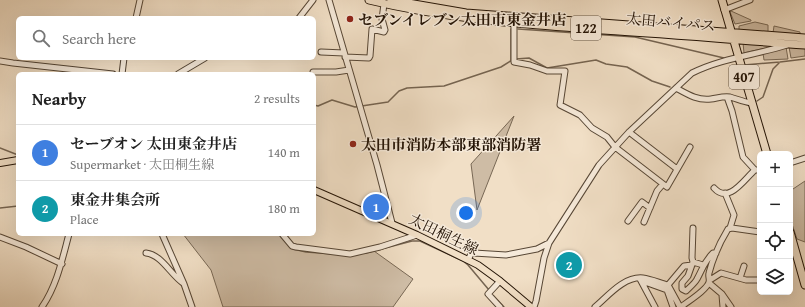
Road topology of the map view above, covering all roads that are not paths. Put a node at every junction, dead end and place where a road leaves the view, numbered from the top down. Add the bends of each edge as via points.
1 (140, 0) edge
2 (313, 0) edge
3 (329, 0) edge
4 (369, 0) edge
5 (392, 0) edge
6 (722, 0) edge
7 (750, 0) edge
8 (384, 4) junction
9 (724, 10) junction
10 (136, 16) edge
11 (301, 16) edge
12 (514, 23) junction
13 (732, 37) junction
14 (805, 38) edge
15 (790, 44) junction
16 (805, 45) edge
17 (321, 52) dead end
18 (345, 55) junction
19 (738, 58) junction
20 (124, 60) edge
21 (202, 60) edge
22 (0, 61) edge
23 (349, 70) junction
24 (64, 71) edge
25 (81, 72) edge
26 (122, 72) edge
27 (181, 72) edge
28 (313, 72) dead end
29 (676, 88) junction
30 (727, 97) junction
31 (751, 103) junction
32 (629, 132) junction
33 (615, 147) junction
34 (690, 147) dead end
35 (765, 151) edge
36 (805, 158) edge
37 (16, 160) edge
38 (793, 162) edge
39 (0, 163) edge
40 (677, 169) junction
41 (757, 169) edge
42 (757, 171) edge
43 (663, 184) junction
44 (714, 188) dead end
45 (316, 191) edge
46 (726, 193) junction
47 (650, 208) junction
48 (628, 221) dead end
49 (644, 222) dead end
50 (392, 223) dead end
51 (694, 228) dead end
52 (730, 228) junction
53 (757, 232) edge
54 (69, 236) edge
55 (163, 236) edge
56 (284, 236) edge
57 (417, 236) junction
58 (0, 237) edge
59 (549, 243) junction
60 (793, 243) edge
61 (146, 252) dead end
62 (716, 253) junction
63 (468, 260) junction
64 (62, 264) junction
65 (693, 264) junction
66 (702, 266) junction
67 (744, 266) dead end
68 (740, 278) junction
69 (640, 279) junction
70 (757, 280) edge
71 (500, 281) junction
72 (709, 282) junction
73 (184, 284) junction
74 (668, 285) junction
75 (805, 285) edge
76 (722, 294) junction
77 (42, 307) edge
78 (192, 307) edge
79 (500, 307) edge
80 (532, 307) edge
81 (595, 307) edge
82 (655, 307) edge
83 (673, 307) edge
84 (680, 307) edge
85 (723, 307) edge
86 (731, 307) edge

1 - 10 street
2 - 11 street
3 - 18 street
4 - 8 highway, 太田バイパス / 122
5 - 13 highway, 太田バイパス / 122 via 466,13
6 - 9 highway, 407
7 - 9 street
8 - 12 highway, 太田バイパス / 122 via 446,16
8 - 18 street via 382,19 385,30 384,32 372,29 369,58
9 - 13 highway, 407
12 - 13 highway, 太田バイパス / 122
12 - 33 street via 514,62 547,71 565,71 560,105 580,115
13 - 14 highway, 太田バイパス / 122
13 - 15 highway, 太田バイパス / 122
13 - 19 highway, 407
15 - 16 highway, 太田バイパス / 122
15 - 19 street
17 - 18 street
18 - 23 street
19 - 29 street via 692,73
19 - 31 highway, 407
20 - 26 street
21 - 27 street
22 - 24 street
23 - 28 street
23 - 50 street
24 - 25 street
29 - 30 street via 697,98
29 - 32 street
30 - 31 street
30 - 41 street via 743,157
31 - 35 highway, 407
32 - 33 street
32 - 40 street
33 - 43 street
33 - 59 street via 600,165
34 - 40 street
36 - 38 street
37 - 39 main road
40 - 43 street via 667,187
42 - 46 street
43 - 47 street
44 - 46 street
45 - 57 main road, 太田桐生線
46 - 52 street via 734,215
47 - 48 street via 642,202
47 - 49 street
51 - 65 street
52 - 53 street
52 - 62 street
54 - 64 street
55 - 73 street
56 - 57 street via 292,246 350,254
57 - 63 main road, 太田桐生線
58 - 64 street
59 - 63 street via 537,249 506,255 474,253
59 - 80 street via 536,301
60 - 75 highway
61 - 73 street via 155,255
62 - 66 street via 707,258
62 - 72 street via 708,275
63 - 71 main road, 太田桐生線
64 - 77 street
65 - 66 street
65 - 66 street via 682,283 682,289 686,291 697,280
65 - 74 street via 684,266
67 - 68 street
68 - 70 street
68 - 72 street via 722,273
69 - 74 street
69 - 81 street via 625,281
69 - 82 street
69 - 83 street via 666,290
71 - 79 street via 488,294
71 - 80 main road, 太田桐生線
72 - 76 street
72 - 84 street
73 - 78 street
74 - 84 street
76 - 85 street
76 - 86 street

